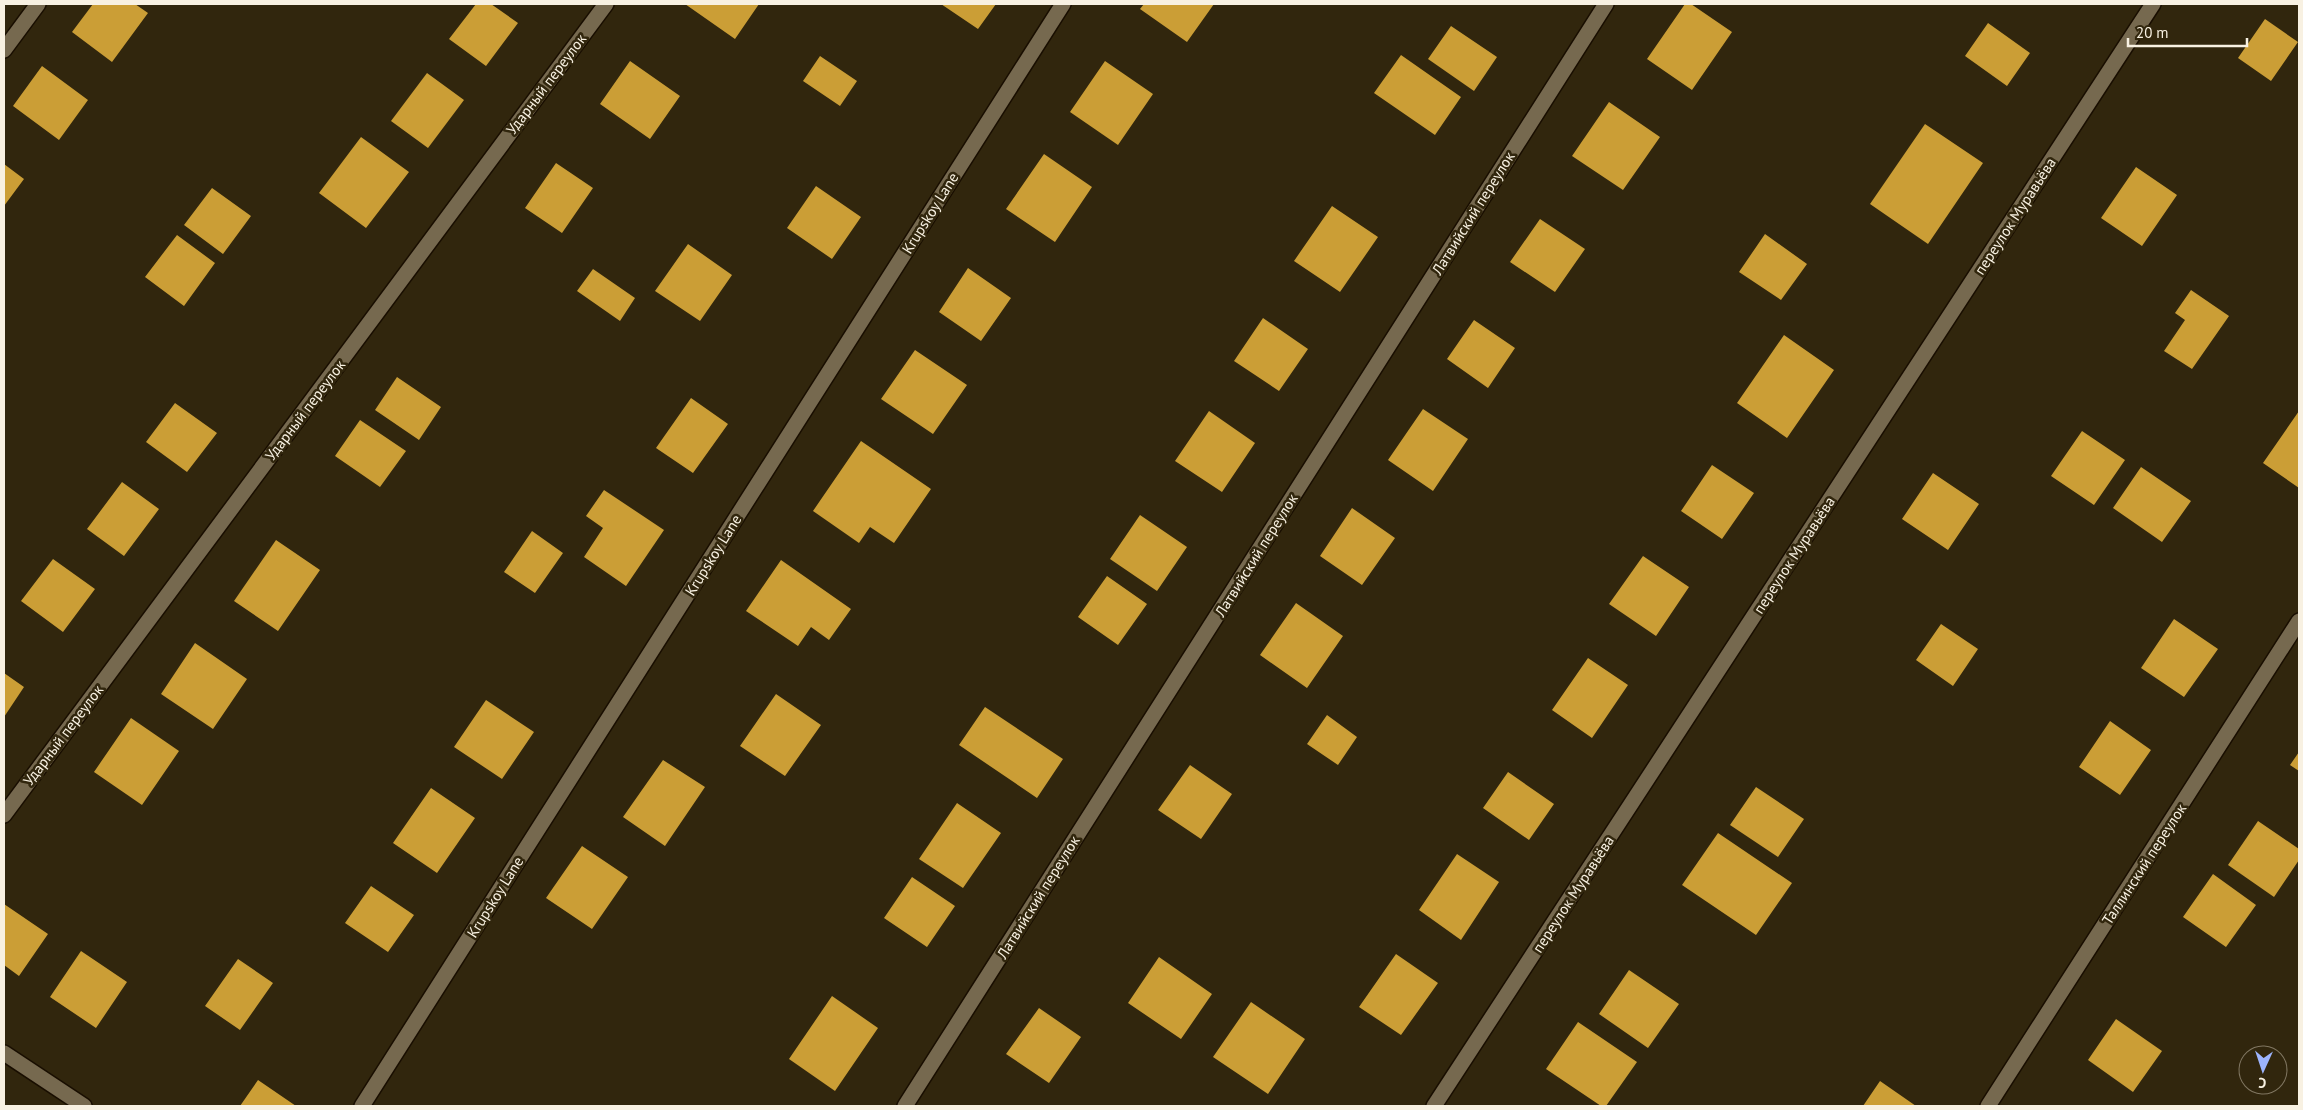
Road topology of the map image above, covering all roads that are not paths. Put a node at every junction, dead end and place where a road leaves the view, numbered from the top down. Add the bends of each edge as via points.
1 (38, 4) edge
2 (606, 4) edge
3 (1063, 4) edge
4 (1606, 4) edge
5 (2153, 4) edge
6 (4, 50) edge
7 (2299, 621) edge
8 (4, 815) edge
9 (4, 1053) edge
10 (84, 1106) edge
11 (362, 1106) edge
12 (905, 1106) edge
13 (1434, 1106) edge
14 (1988, 1106) edge

1 - 6 street
2 - 8 street, Ударный переулок
3 - 11 street, Krupskoy Lane
4 - 12 street, Латвийский переулок
5 - 13 street, переулок Муравьёва
7 - 14 street, Таллинский переулок
9 - 10 street

